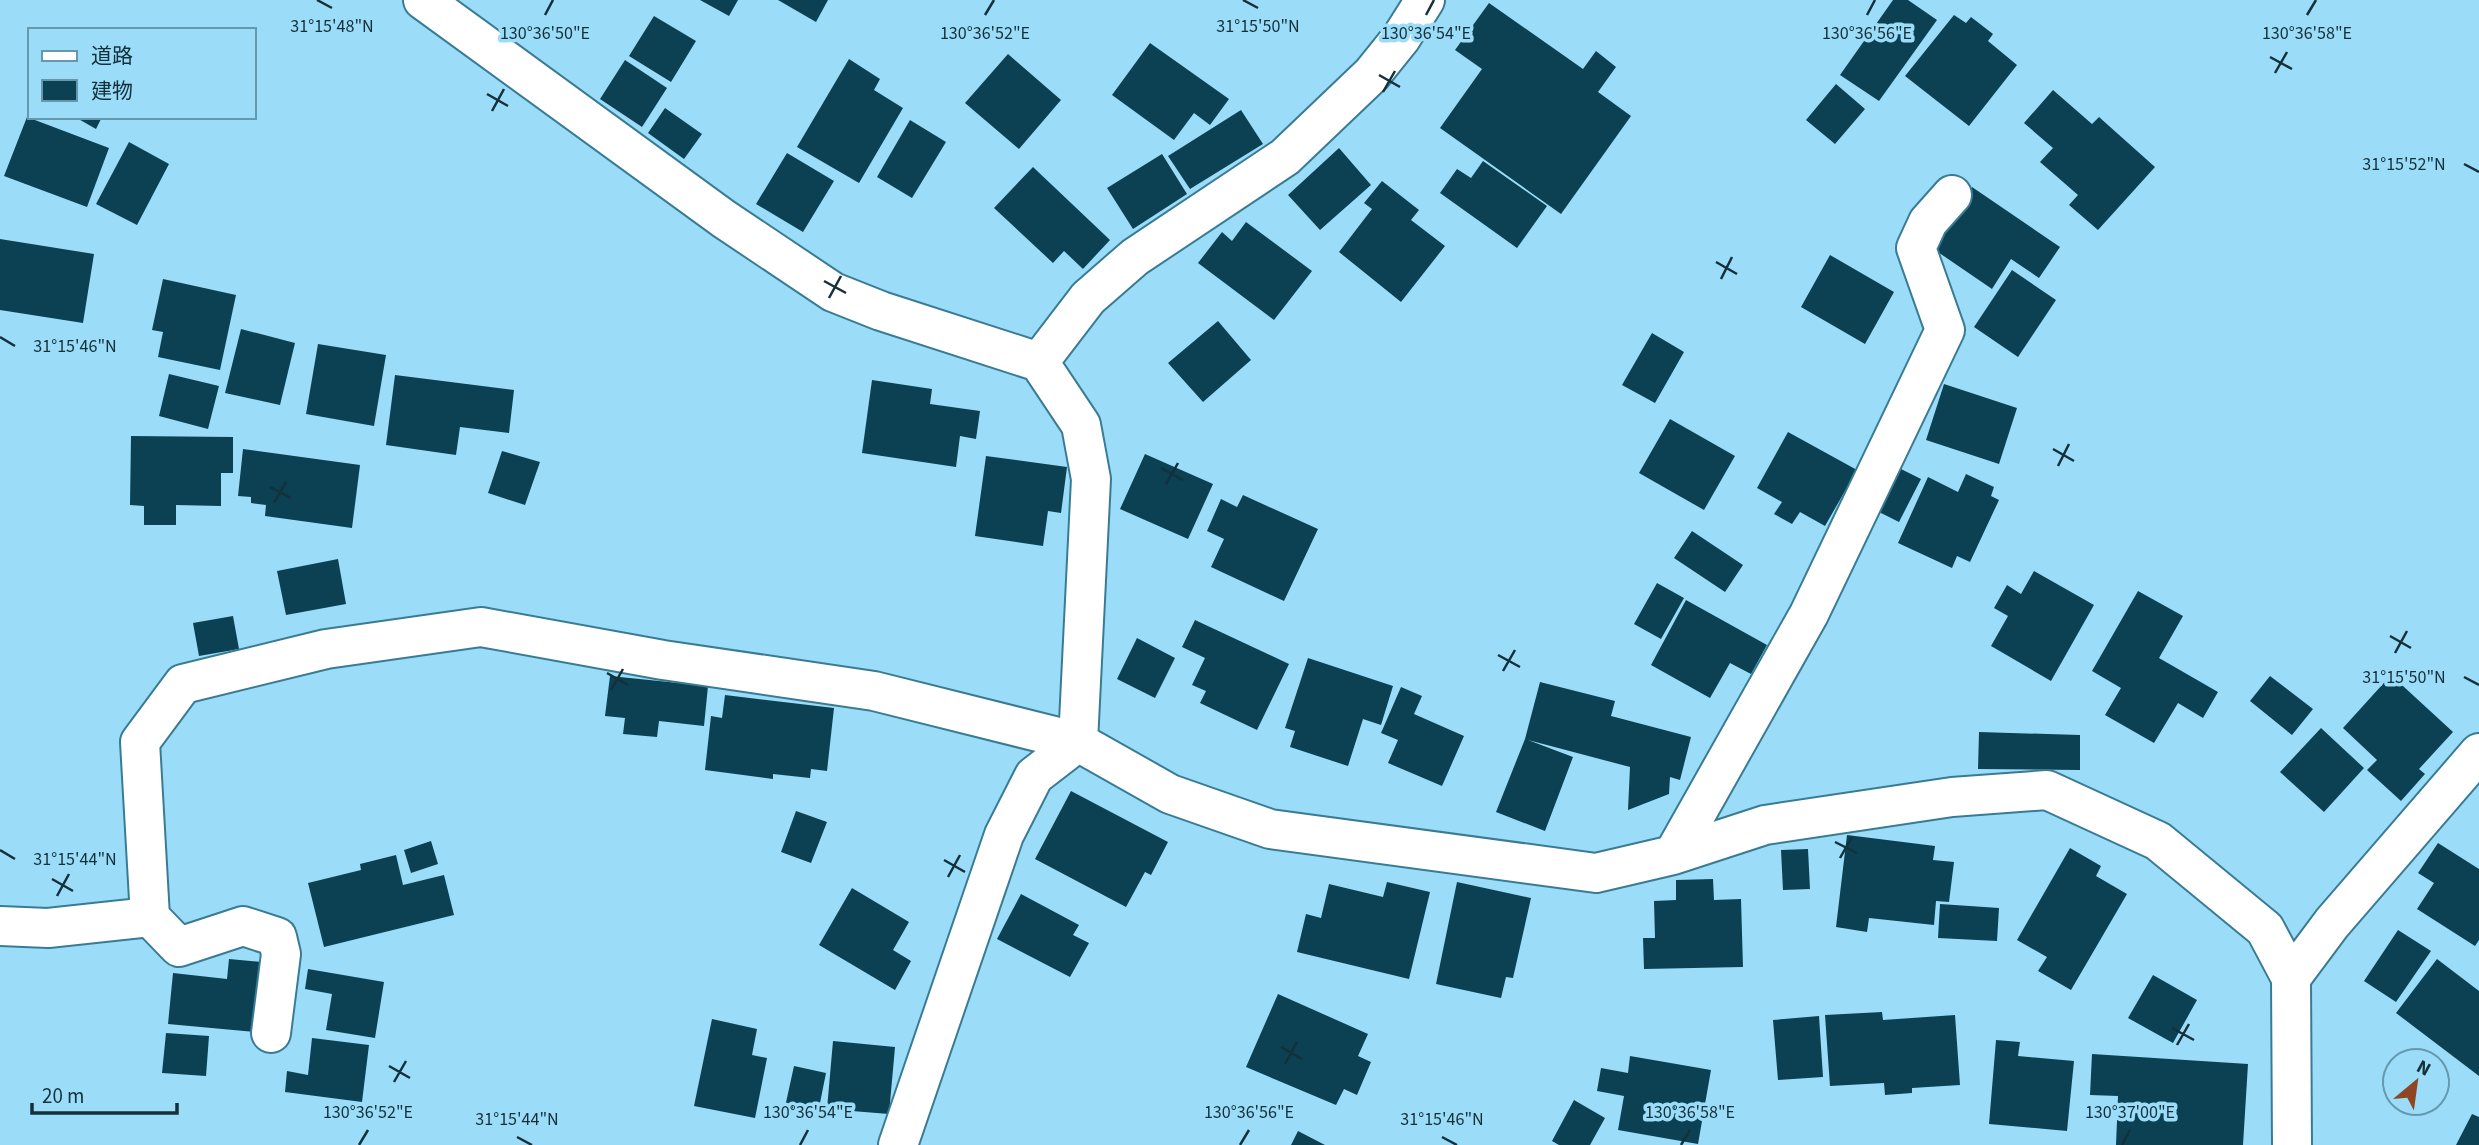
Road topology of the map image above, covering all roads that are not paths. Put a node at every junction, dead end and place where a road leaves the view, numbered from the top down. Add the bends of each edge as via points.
1 (423, 0) edge
2 (1425, 0) edge
3 (1952, 195) dead end
4 (1038, 362) junction
5 (1078, 742) junction
6 (2479, 752) edge
7 (1673, 855) junction
8 (150, 917) junction
9 (0, 926) edge
10 (2291, 978) junction
11 (271, 1033) dead end
12 (898, 1145) edge
13 (2292, 1145) edge

1 - 4 street via 724,219 833,292
2 - 4 street via 1372,74 1285,157 1135,257 1088,298
3 - 7 street via 1928,222 1916,248 1945,330 1810,614
4 - 5 street via 1081,425 1091,479
5 - 7 street via 1170,794 1270,829 1596,873
5 - 8 street via 874,691 481,627 326,649 183,684 140,742
5 - 12 street via 1034,776 1004,835
6 - 10 street via 2332,923
7 - 10 street via 1765,825 1952,797 2047,790 2158,841 2265,929
8 - 9 street via 48,928
8 - 11 street via 179,947 243,926 276,937 281,954
10 - 13 street

